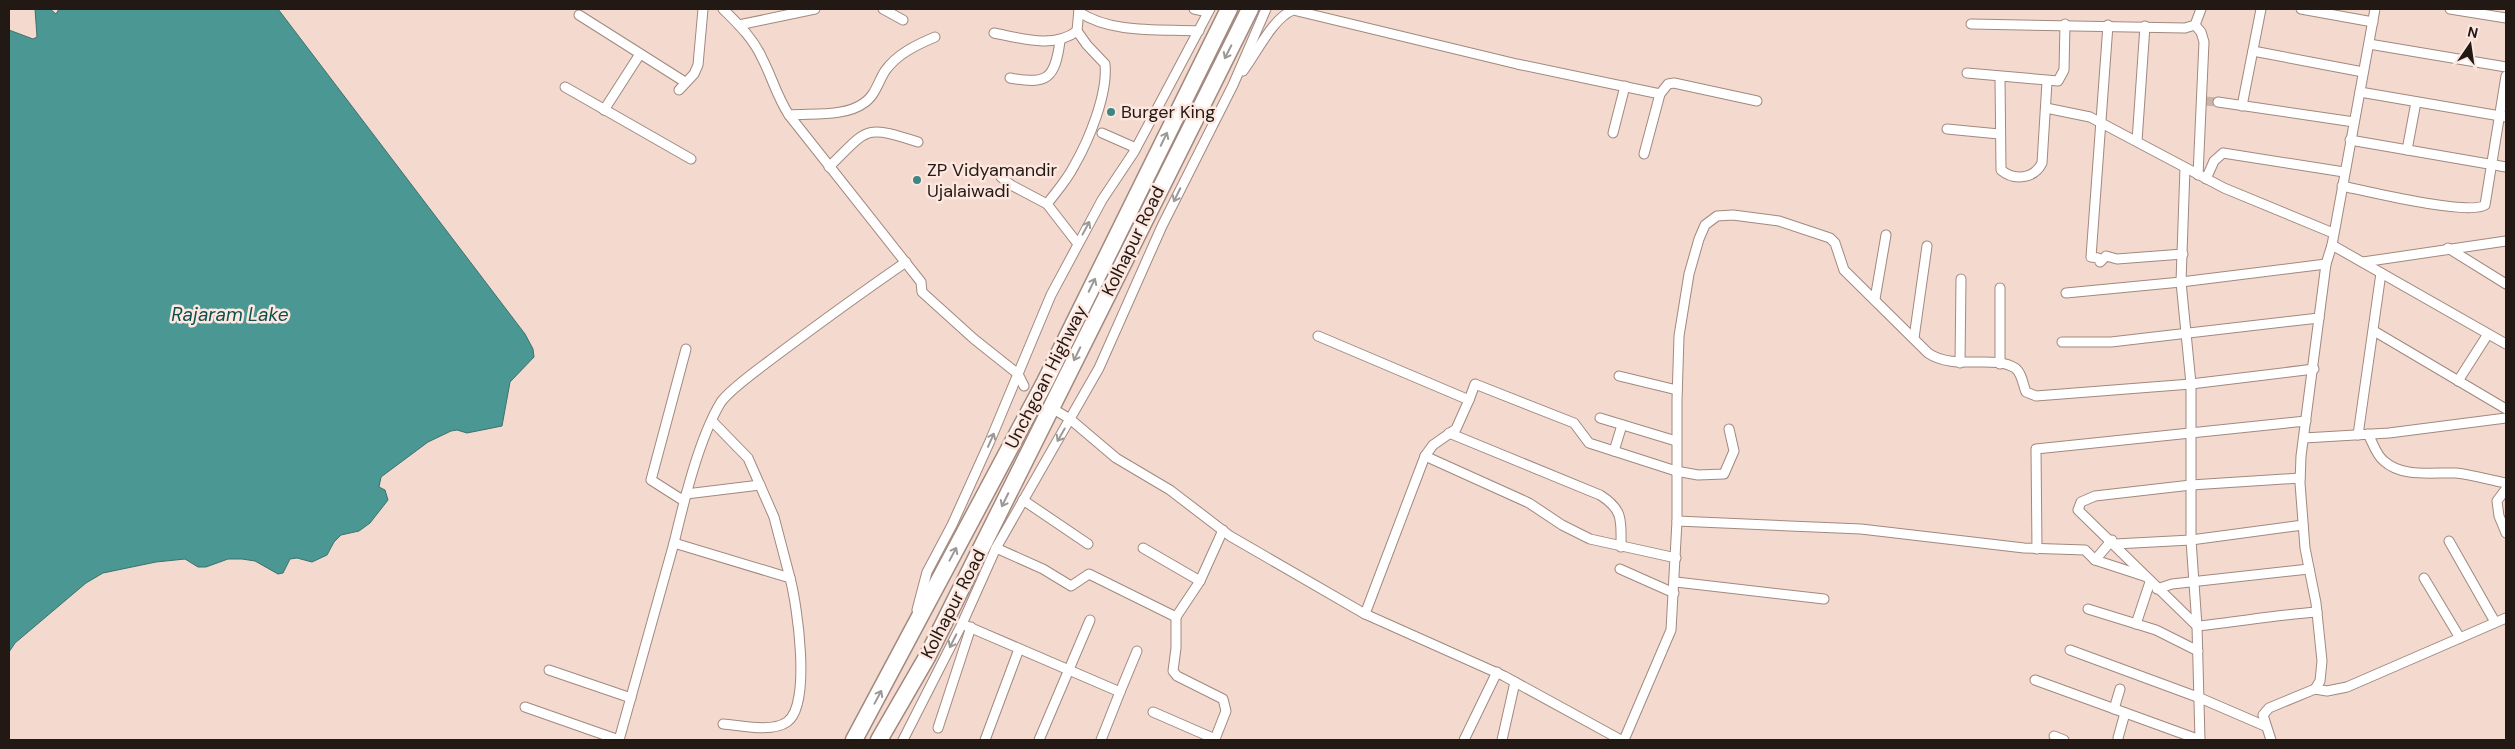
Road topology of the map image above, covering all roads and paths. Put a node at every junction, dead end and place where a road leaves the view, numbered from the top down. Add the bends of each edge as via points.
1 (703, 9) edge
2 (723, 9) edge
3 (883, 9) edge
4 (1194, 9) edge
5 (1229, 9) edge
6 (1250, 9) edge
7 (1266, 9) edge
8 (2201, 9) edge
9 (2261, 9) edge
10 (2301, 9) edge
11 (2375, 9) edge
12 (2450, 9) edge
13 (812, 10) edge
14 (1079, 10) edge
15 (1209, 10) edge
16 (1284, 11) edge
17 (785, 12) edge
18 (580, 16) dead end
19 (2506, 18) edge
20 (903, 20) dead end
21 (2373, 22) junction
22 (1971, 24) dead end
23 (2066, 24) junction
24 (740, 25) junction
25 (2108, 25) junction
26 (2194, 25) junction
27 (2145, 26) junction
28 (1077, 31) junction
29 (1198, 31) junction
30 (994, 33) dead end
31 (935, 37) dead end
32 (1060, 41) junction
33 (2369, 44) junction
34 (2253, 51) junction
35 (640, 54) junction
36 (2506, 67) edge
37 (2363, 72) junction
38 (1967, 74) dead end
39 (2506, 76) edge
40 (2000, 77) junction
41 (1010, 78) dead end
42 (2047, 82) junction
43 (1233, 85) junction
44 (1624, 86) junction
45 (565, 87) dead end
46 (2360, 92) junction
47 (1660, 94) junction
48 (1757, 101) dead end
49 (2218, 102) tunnel mouth
50 (2416, 102) junction
51 (2242, 106) junction
52 (2046, 108) junction
53 (604, 110) junction
54 (789, 115) junction
55 (2503, 117) edge
56 (2102, 122) junction
57 (2354, 122) junction
58 (1947, 129) dead end
59 (1102, 133) dead end
60 (1613, 133) dead end
61 (2000, 134) junction
62 (2350, 140) junction
63 (2137, 141) junction
64 (918, 142) dead end
65 (1136, 148) junction
66 (2407, 150) junction
67 (1644, 154) dead end
68 (691, 159) dead end
69 (2493, 165) junction
70 (829, 166) junction
71 (2506, 167) edge
72 (2186, 168) junction
73 (2344, 172) junction
74 (1001, 177) dead end
75 (2202, 177) junction
76 (2342, 186) junction
77 (1047, 204) junction
78 (2333, 233) junction
79 (1886, 235) dead end
80 (2506, 241) edge
81 (1078, 244) junction
82 (1927, 246) dead end
83 (2332, 246) junction
84 (2448, 248) junction
85 (2183, 254) junction
86 (906, 262) junction
87 (2363, 262) junction
88 (2326, 264) junction
89 (2381, 273) junction
90 (1961, 279) dead end
91 (2182, 282) junction
92 (2506, 284) edge
93 (2000, 288) dead end
94 (2066, 293) dead end
95 (1875, 300) junction
96 (2319, 318) junction
97 (2374, 331) junction
98 (2186, 333) junction
99 (2488, 334) junction
100 (1318, 336) dead end
101 (1914, 338) junction
102 (2062, 342) dead end
103 (2506, 344) edge
104 (686, 349) dead end
105 (1960, 362) junction
106 (2000, 364) junction
107 (2314, 369) junction
108 (1018, 374) junction
109 (1620, 376) dead end
110 (2458, 381) junction
111 (2191, 384) junction
112 (1024, 386) dead end
113 (1677, 390) junction
114 (1469, 400) junction
115 (2506, 409) edge
116 (1055, 410) dead end
117 (1600, 418) dead end
118 (2506, 418) edge
119 (1070, 419) junction
120 (712, 421) junction
121 (2306, 421) junction
122 (1622, 424) junction
123 (1729, 429) dead end
124 (2192, 432) junction
125 (1449, 433) junction
126 (2368, 434) junction
127 (2358, 435) junction
128 (2304, 438) junction
129 (1676, 441) junction
130 (1614, 451) junction
131 (1425, 456) junction
132 (1676, 471) junction
133 (2300, 478) junction
134 (2506, 483) edge
135 (2191, 484) junction
136 (760, 485) junction
137 (2506, 489) edge
138 (685, 497) junction
139 (1023, 500) junction
140 (1677, 521) junction
141 (2303, 526) junction
142 (1223, 530) junction
143 (2506, 533) edge
144 (2191, 540) junction
145 (2449, 541) dead end
146 (674, 542) junction
147 (2114, 542) junction
148 (1088, 544) dead end
149 (1621, 547) junction
150 (996, 548) junction
151 (1143, 548) dead end
152 (2037, 549) junction
153 (1676, 558) junction
154 (2095, 560) junction
155 (1620, 569) dead end
156 (2309, 569) junction
157 (790, 578) junction
158 (2424, 578) dead end
159 (1200, 581) junction
160 (1676, 582) junction
161 (2151, 582) junction
162 (2195, 582) junction
163 (1674, 593) junction
164 (1824, 599) dead end
165 (2088, 609) dead end
166 (2317, 612) junction
167 (1365, 614) junction
168 (1176, 617) junction
169 (2506, 618) edge
170 (1090, 620) dead end
171 (2495, 622) junction
172 (2136, 624) junction
173 (966, 625) junction
174 (2197, 626) junction
175 (912, 630) junction
176 (2460, 638) junction
177 (1019, 649) junction
178 (2070, 650) dead end
179 (1137, 651) dead end
180 (2198, 651) junction
181 (549, 670) dead end
182 (1067, 670) junction
183 (1497, 672) junction
184 (2035, 680) dead end
185 (1516, 682) junction
186 (2315, 688) junction
187 (2120, 689) dead end
188 (1120, 692) junction
189 (631, 698) junction
190 (2200, 698) junction
191 (525, 707) dead end
192 (2114, 709) junction
193 (1153, 712) dead end
194 (2125, 713) junction
195 (723, 724) dead end
196 (2265, 726) junction
197 (938, 728) dead end
198 (2054, 736) dead end
199 (2118, 738) dead end
200 (619, 740) edge
201 (854, 740) edge
202 (880, 740) edge
203 (903, 740) edge
204 (986, 740) edge
205 (1039, 740) edge
206 (1100, 740) edge
207 (1214, 740) edge
208 (1464, 740) edge
209 (1502, 740) edge
210 (1622, 740) edge
211 (2064, 740) edge
212 (2200, 740) edge
213 (2271, 740) edge

1 - 35 street via 698,65 682,86
2 - 24 street
3 - 20 street
4 - 15 street
175 -> 5 highway, Unchgoan Highway via 1045,382
6 -> 202 highway, Kolhapur Road via 931,648
7 - 43 street
8 - 26 street
9 - 34 street
10 - 21 street
11 - 21 street
12 - 19 street
13 - 17 street
14 - 28 street
14 - 29 street via 1090,19 1120,26
15 - 29 street
16 - 43 street
16 - 44 street via 1293,10 1517,64
17 - 24 street
18 - 35 street
21 - 33 street
22 - 23 street
23 - 25 street
23 - 42 street via 2062,77 2058,81
24 - 54 street via 762,57 778,98
25 - 27 street
25 - 56 street
26 - 27 street via 2186,28
26 - 75 street via 2204,42
27 - 63 street
28 - 32 street
28 - 77 street via 1105,64 1106,77 1090,133 1074,168
29 - 65 street
30 - 32 street
31 - 54 street via 898,57 863,104 843,111
32 - 41 street via 1054,72 1043,80 1030,82
33 - 36 street
33 - 37 street
34 - 37 street
34 - 51 street
35 - 53 street
37 - 46 street
38 - 40 street
39 - 55 street
40 - 42 street
40 - 61 street
42 - 52 street
43 -> 119 street via 1162,226 1099,368
44 - 47 street
44 - 60 street
45 - 53 street
46 - 50 street
46 - 57 street
47 - 48 street via 1664,87 1674,83
47 - 67 street
49 - 51 street
50 - 55 street
50 - 66 street
51 - 57 street
52 - 56 street via 2076,112
52 - 61 street via 2042,163 2032,175 2008,176 2001,170
53 - 68 street
54 - 70 street
55 - 69 street
56 - 63 street
56 - 85 street via 2091,257 2098,258 2100,262 2106,256 2117,259
57 - 62 street
58 - 61 street
59 - 65 street
62 - 66 street
62 - 73 street
63 - 72 street
64 - 70 street via 882,131 868,131
81 -> 65 street
66 - 69 street
69 - 71 street
69 - 76 street via 2488,198 2480,208
70 - 86 street
72 - 75 street
72 - 85 street
73 - 75 street via 2223,153
73 - 76 street
74 - 77 street
75 - 78 street
76 - 78 street
77 - 81 street
78 - 83 street
79 - 95 street
80 - 84 street
81 - 108 street via 1050,295
82 - 101 street
83 - 87 street
83 - 88 street
84 - 87 street
84 - 92 street
85 - 91 street
86 - 108 street via 921,282 922,292
86 - 120 street via 759,368 722,400
87 - 89 street
88 - 91 street
88 - 96 street
89 - 97 street
89 - 99 street
90 - 105 street
91 - 94 street
91 - 98 street
93 - 106 street
95 - 101 street
95 - 113 street via 1844,270 1835,243 1830,238 1779,220 1717,216 1705,225 1689,274 1680,336
96 - 98 street
96 - 107 street
97 - 110 street
97 - 127 street
98 - 102 street via 2111,342
98 - 111 street
99 - 103 street
99 - 110 street
100 - 114 street
101 - 105 street via 1936,359
104 - 138 street via 650,480
105 - 106 street
106 - 111 street via 2014,368 2026,392 2036,396
107 - 111 street
107 - 121 street
108 - 112 street
175 -> 108 street via 927,572 956,517
109 - 113 street
110 - 115 street
111 - 124 street
113 - 129 street
114 - 125 street via 1456,428
114 - 130 street via 1475,384 1574,423 1589,443
116 - 119 street
117 - 122 street
118 - 126 street
119 -> 139 street
119 - 142 street via 1116,458 1170,490
120 - 136 street via 748,458
120 - 138 street
121 - 124 street
121 - 128 street
122 - 129 street
122 - 130 street
123 - 132 street via 1734,451 1724,474 1698,475
124 - 135 street
124 - 152 street via 2036,450
125 - 131 street
125 - 149 street via 1612,502 1621,519
126 - 127 street
126 - 134 street via 2377,453 2390,465 2422,473 2456,473
127 - 128 street
128 - 133 street
129 - 132 street
130 - 132 street
131 - 149 street via 1530,503 1590,539
131 - 167 street
132 - 140 street
133 - 135 street
133 - 141 street
135 - 144 street
135 - 147 street via 2095,496 2081,502 2079,513
136 - 138 street
136 - 157 street via 774,518
137 - 143 street via 2498,501 2499,516
138 - 146 street
139 - 148 street
139 - 150 street
140 - 152 street via 1861,529
140 - 153 street
141 - 144 street
141 - 156 street
142 - 159 street
142 - 167 street
144 - 147 street
144 - 162 street
145 - 171 street
146 - 157 street
146 - 189 street
147 - 154 street
147 - 161 street
149 - 153 street
150 - 168 street via 1043,569 1070,586 1089,574
150 - 173 street
151 - 159 street
152 - 154 street via 2085,550
153 - 160 street
154 - 161 street
155 - 163 street
156 - 162 street
156 - 166 street
157 - 195 street via 802,651 794,713 786,723 770,727
158 - 176 street
159 - 168 street
160 - 163 street
160 - 164 street
161 - 162 street
161 - 172 street
161 - 174 street
162 - 174 street
163 - 210 street via 1671,630
165 - 172 street
166 - 174 street
166 - 186 street via 2322,661 2320,681
167 - 183 street
168 - 207 street via 1173,670 1177,676 1217,694 1226,704
169 - 171 street
170 - 182 street
171 - 176 street
172 - 180 street
173 - 177 street
173 - 197 street
173 -> 203 street
174 - 180 street
201 -> 175 highway, Unchgoan Highway
176 - 186 street via 2347,687 2327,691
177 - 182 street
177 - 204 street
178 - 190 street
179 - 188 street
180 - 190 street
181 - 189 street
182 - 188 street
182 - 205 street
183 - 185 street
183 - 208 street
184 - 192 street
185 - 209 street
185 - 210 street
186 - 196 street via 2269,708 2263,715
187 - 192 street
188 - 206 street
189 - 200 street
190 - 196 street
190 - 212 street
191 - 200 street
192 - 194 street
193 - 207 street
194 - 199 street
194 - 212 street
196 - 213 street
198 - 211 street

